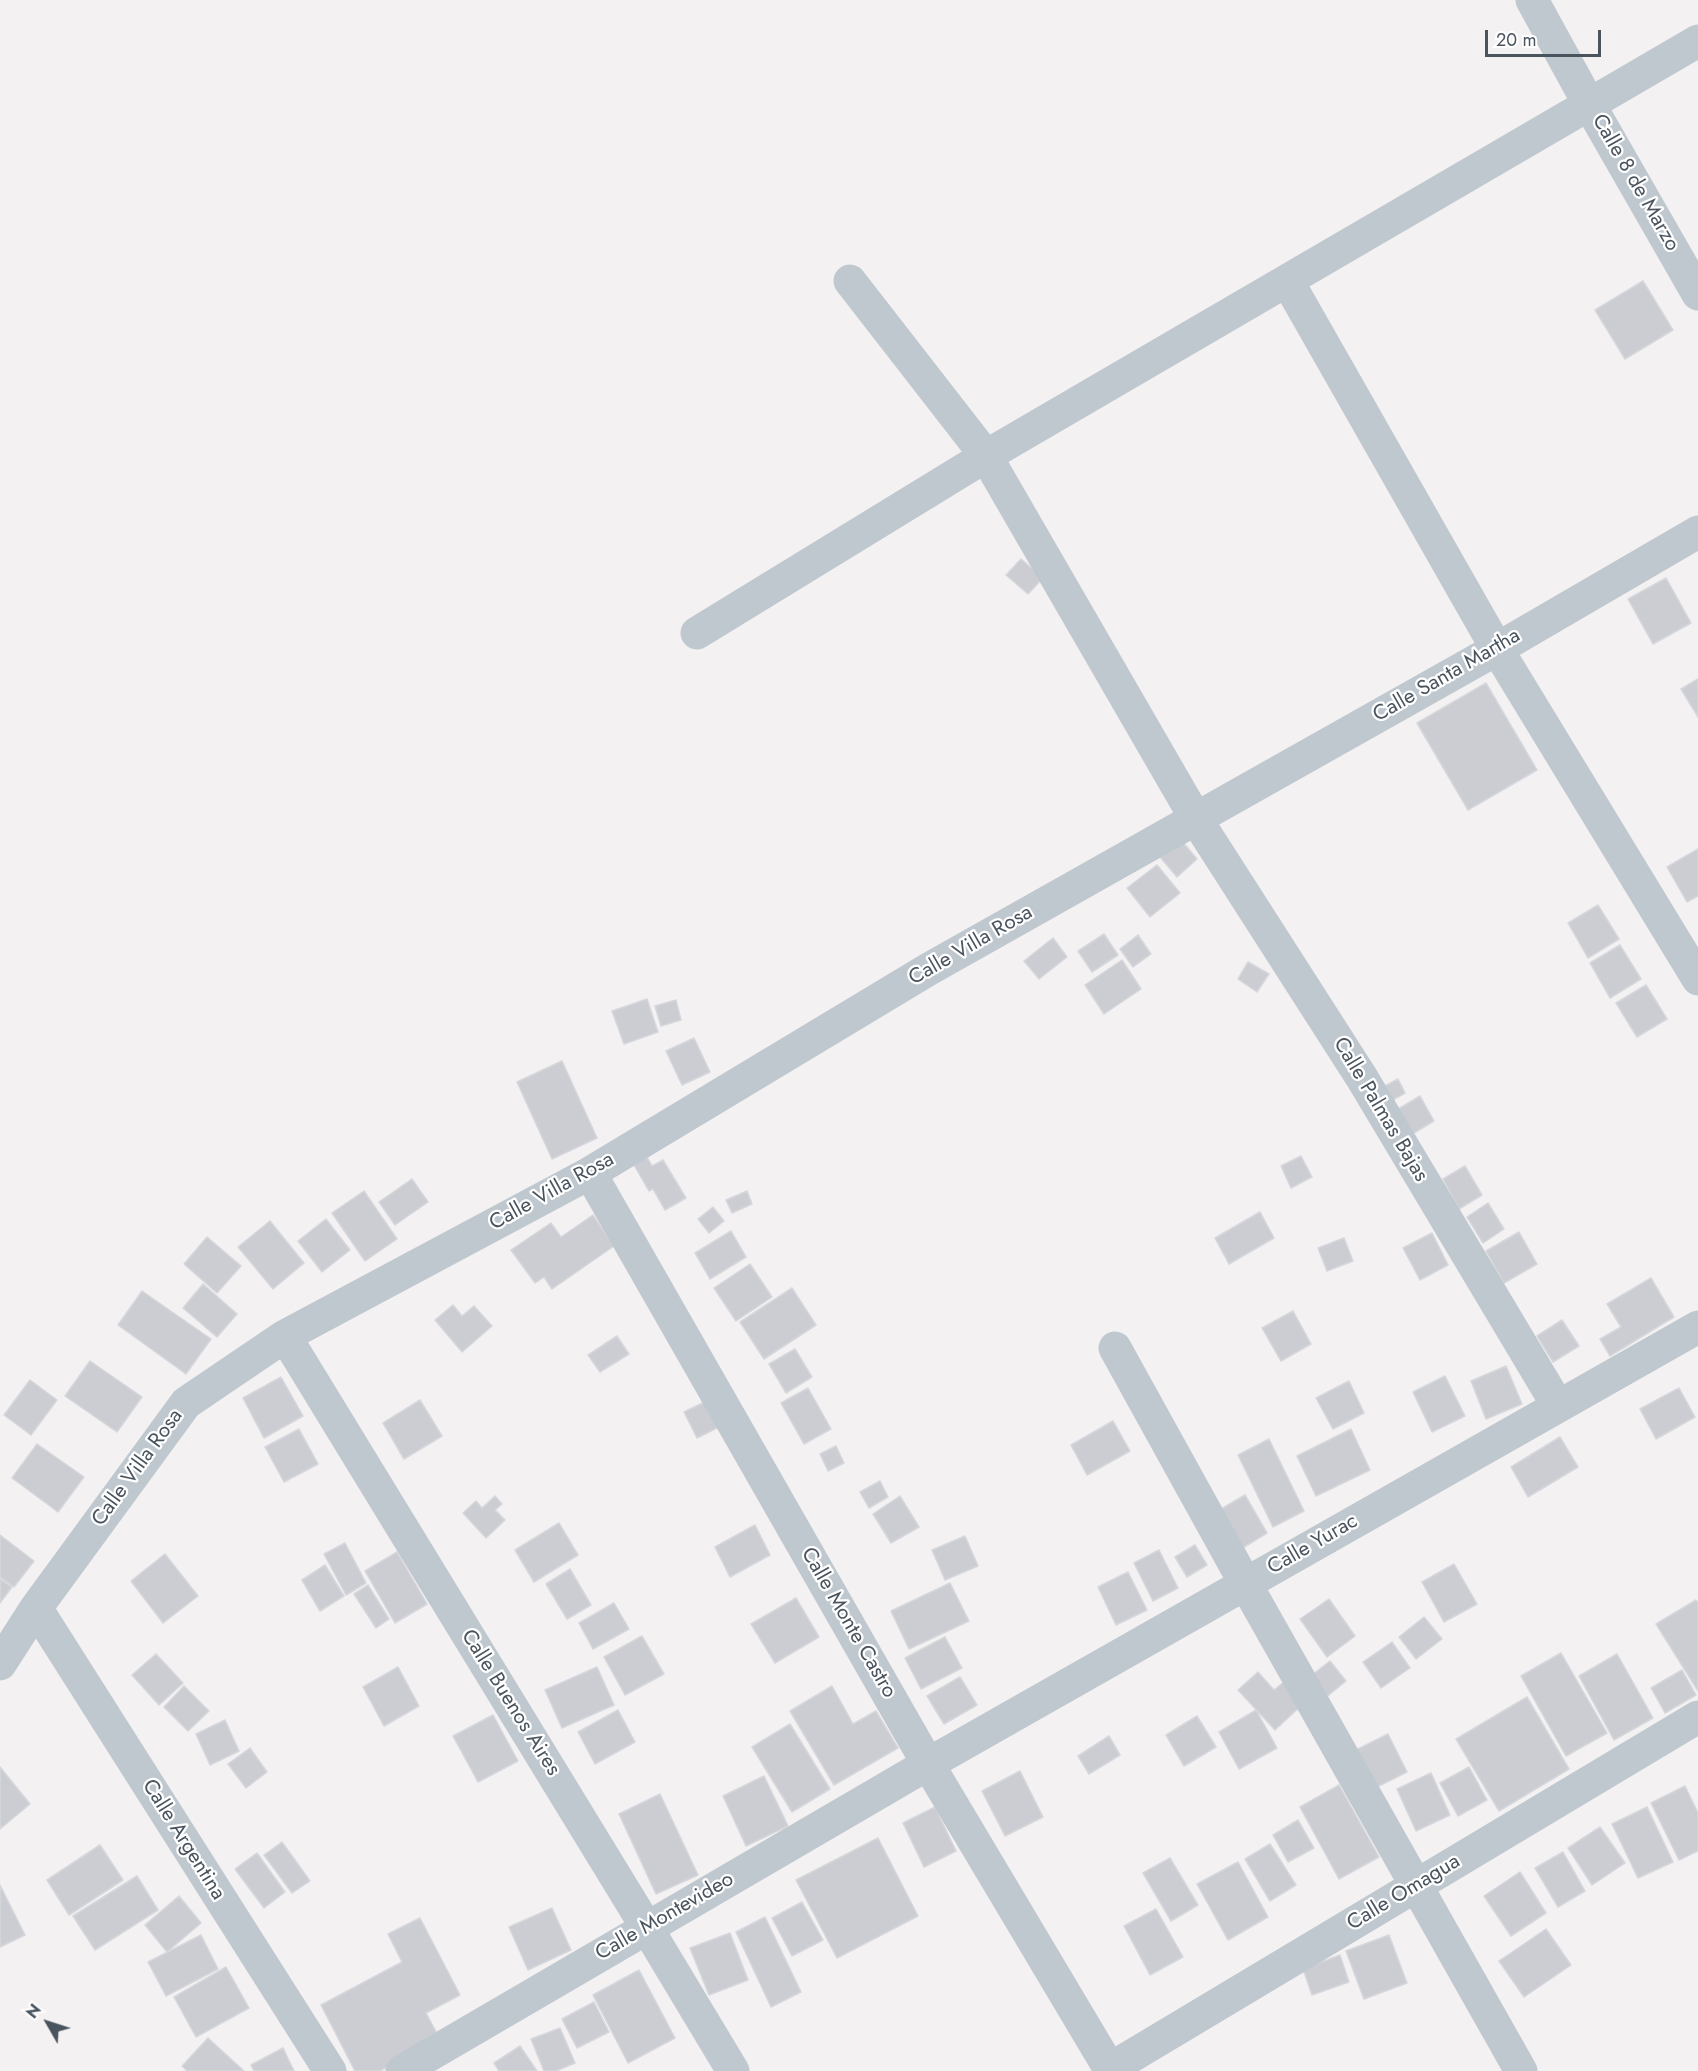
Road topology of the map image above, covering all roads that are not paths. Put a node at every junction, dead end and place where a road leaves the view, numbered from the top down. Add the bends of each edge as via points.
1 (1532, 0) edge
2 (1698, 41) edge
3 (1589, 104) junction
4 (850, 281) dead end
5 (1288, 282) junction
6 (1698, 294) edge
7 (986, 456) junction
8 (1698, 532) edge
9 (697, 633) dead end
10 (1497, 649) junction
11 (1196, 819) junction
12 (1698, 979) edge
13 (590, 1173) junction
14 (1698, 1327) edge
15 (285, 1336) junction
16 (1115, 1348) dead end
17 (1558, 1406) junction
18 (1245, 1583) junction
19 (36, 1608) junction
20 (0, 1664) edge
21 (1698, 1717) edge
22 (928, 1764) junction
23 (1416, 1885) junction
24 (647, 1928) junction
25 (1111, 2070) edge
26 (330, 2071) edge
27 (402, 2071) edge
28 (733, 2071) edge
29 (1521, 2071) edge

1 - 3 street, Calle 8 de Marzo
2 - 3 street
3 - 5 street
3 - 6 street, Calle 8 de Marzo
4 - 7 street, Calle Palmas Bajas
5 - 7 street
5 - 10 street
7 - 9 street
7 - 11 street, Calle Palmas Bajas
8 - 10 street, Calle Santa Martha
10 - 11 street, Calle Santa Martha
10 - 12 street
11 - 13 street, Calle Villa Rosa via 929,969
11 - 17 street, Calle Palmas Bajas via 1362,1078
13 - 15 street, Calle Villa Rosa
13 - 22 street, Calle Monte Castro
14 - 17 street, Calle Yurac
15 - 19 street, Calle Villa Rosa via 186,1403
15 - 24 street, Calle Buenos Aires
16 - 18 street
17 - 18 street, Calle Yurac
18 - 22 street, Calle Yurac
18 - 23 street
19 - 20 street, Calle Villa Rosa
19 - 26 street, Calle Argentina
21 - 23 street, Calle Omagua
22 - 24 street, Calle Montevideo
22 - 25 street, Calle Monte Castro
23 - 25 street, Calle Omagua
23 - 29 street
24 - 27 street, Calle Montevideo
24 - 28 street, Calle Buenos Aires

